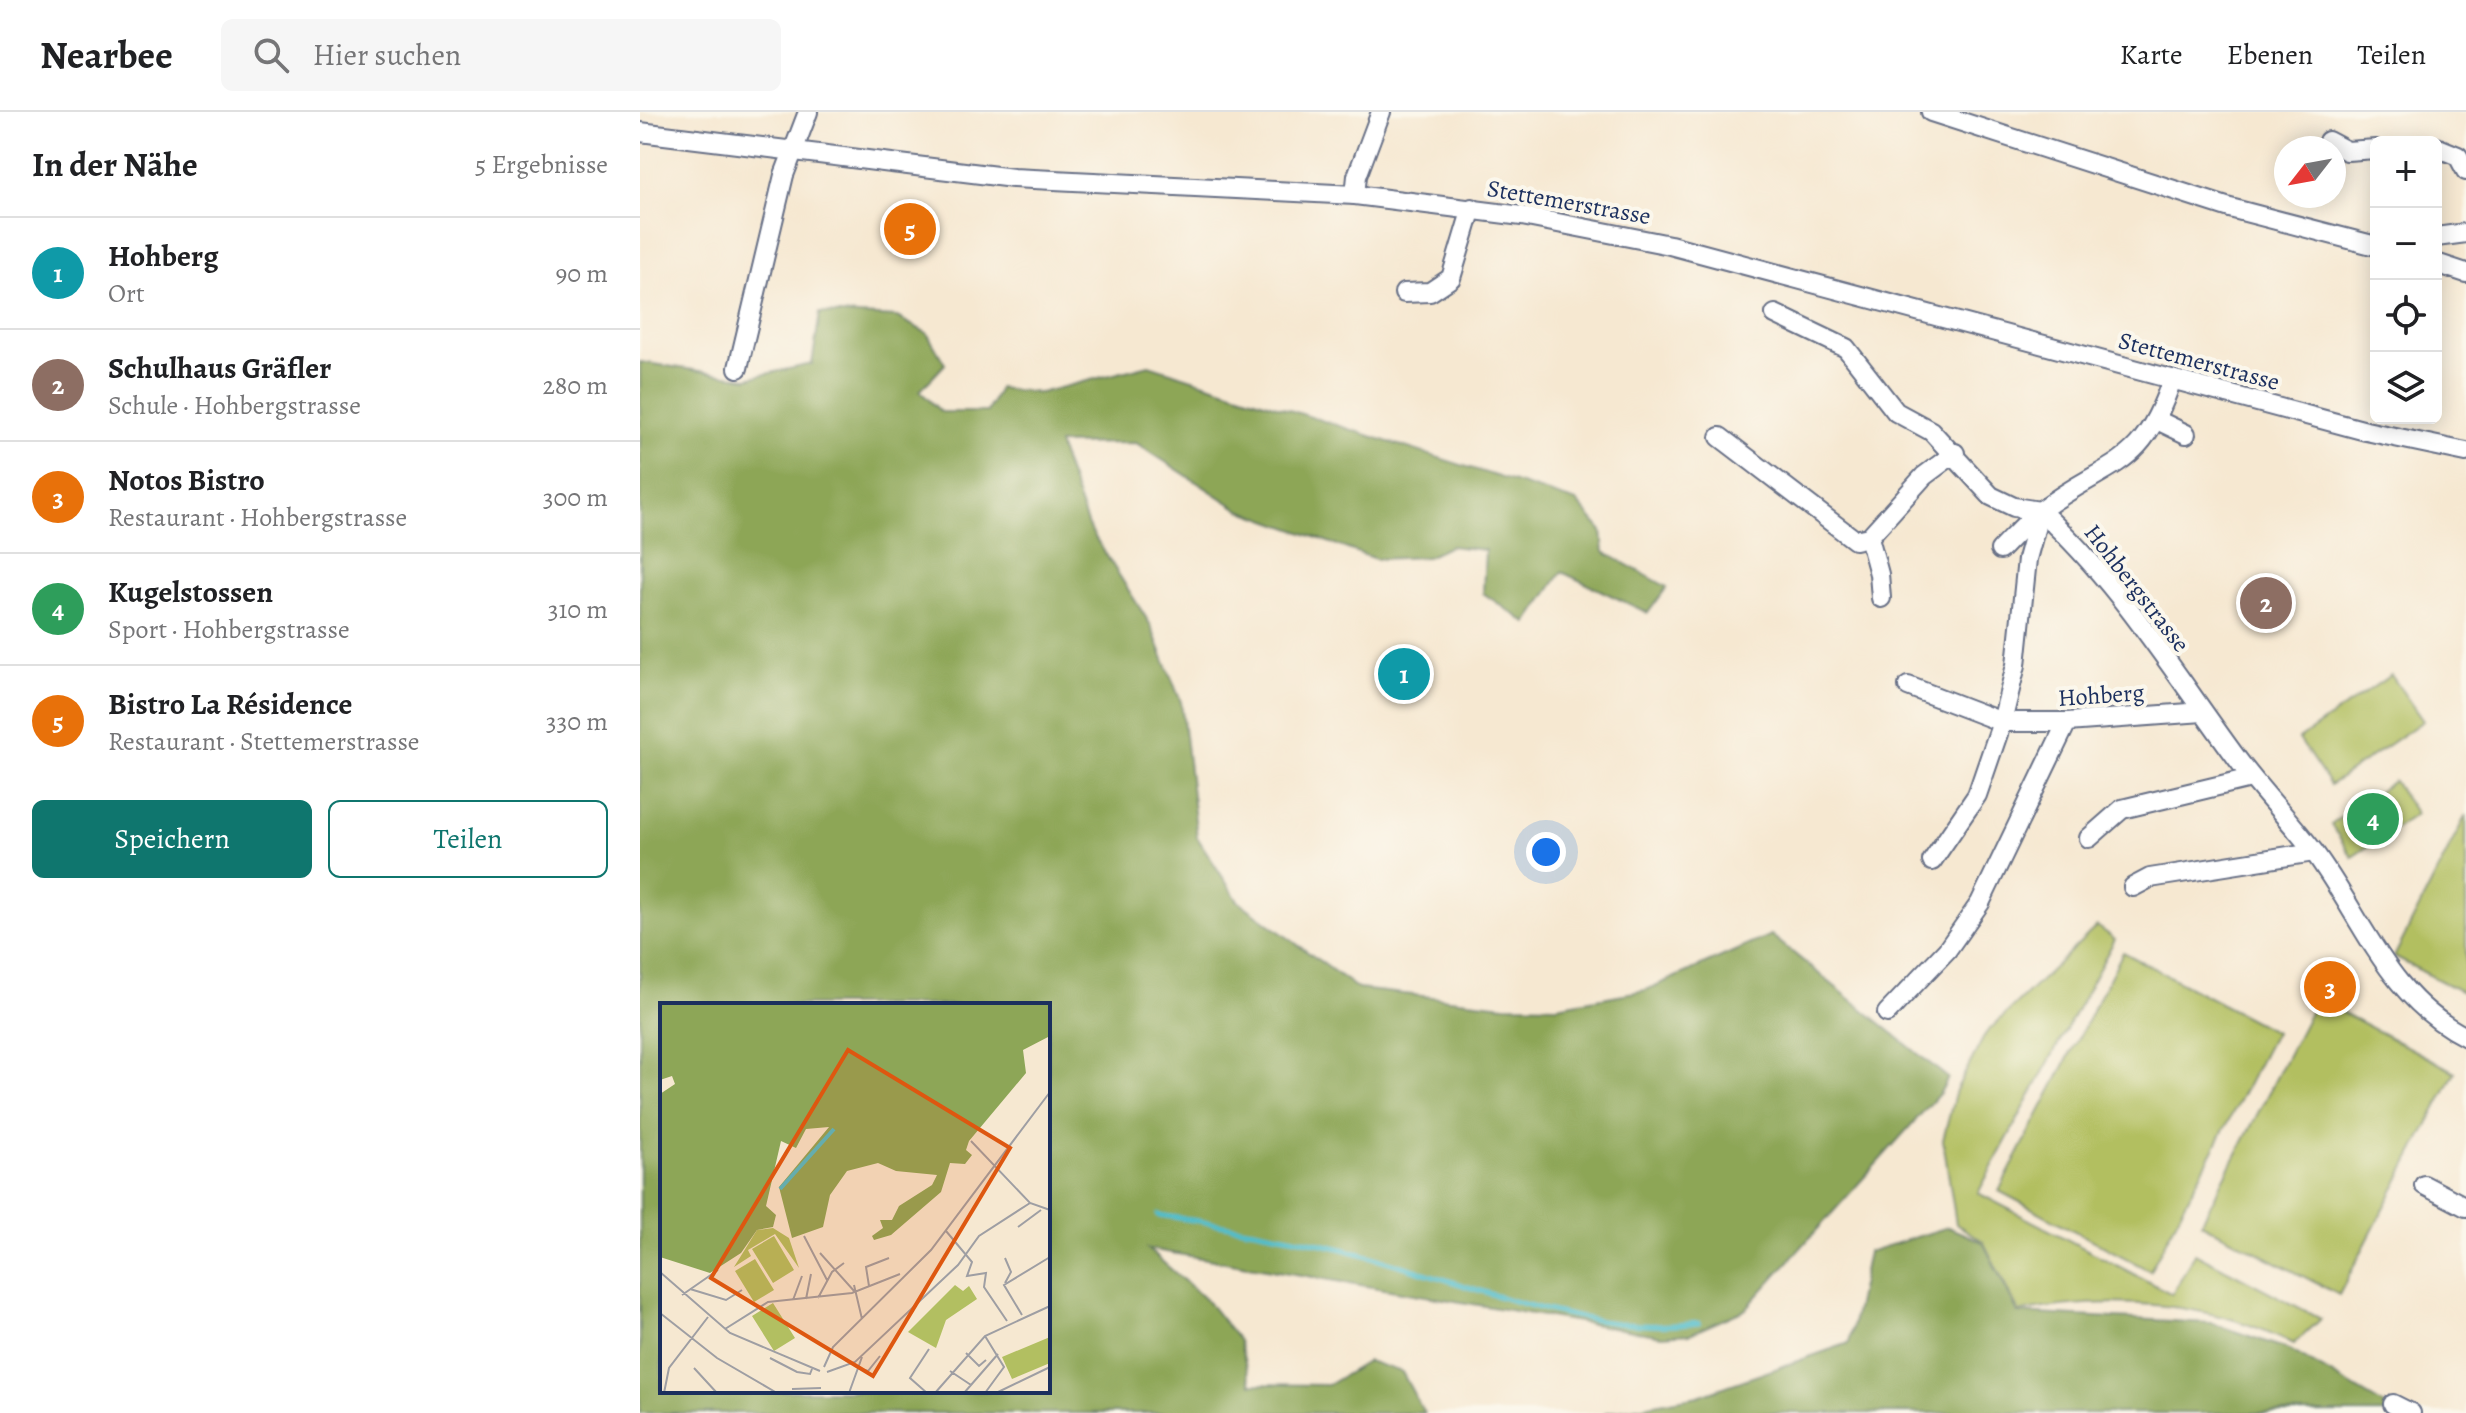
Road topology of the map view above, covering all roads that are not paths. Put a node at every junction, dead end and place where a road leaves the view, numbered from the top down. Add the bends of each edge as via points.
1 (808, 112) edge
2 (1381, 112) edge
3 (1931, 112) edge
4 (640, 132) edge
5 (2370, 149) edge
6 (2442, 149) edge
7 (2346, 150) edge
8 (793, 153) junction
9 (2466, 171) edge
10 (1355, 195) junction
11 (1472, 208) junction
12 (2466, 233) edge
13 (2442, 236) edge
14 (2370, 244) edge
15 (2442, 265) edge
16 (2466, 273) edge
17 (1404, 293) dead end
18 (1775, 314) dead end
19 (738, 368) dead end
20 (2172, 379) junction
21 (2157, 420) junction
22 (2186, 434) dead end
23 (1720, 437) dead end
24 (2466, 452) edge
25 (1955, 453) junction
26 (2040, 511) junction
27 (1869, 537) junction
28 (2000, 550) dead end
29 (1881, 598) dead end
30 (1908, 686) dead end
31 (2203, 712) junction
32 (2002, 722) junction
33 (2067, 722) junction
34 (2251, 778) junction
35 (2089, 838) dead end
36 (2314, 852) junction
37 (1932, 861) dead end
38 (2133, 887) dead end
39 (1887, 1013) dead end
40 (2466, 1037) edge
41 (2424, 1185) dead end
42 (2466, 1207) edge
43 (2393, 1404) dead end
44 (2411, 1413) edge

1 - 8 street
2 - 10 street
3 - 14 street via 2230,208
4 - 8 street, Stettemerstrasse
5 - 7 street
6 - 9 street via 2458,156
8 - 10 street, Stettemerstrasse via 1013,178
8 - 19 street
10 - 11 street, Stettemerstrasse
11 - 17 street via 1451,278 1430,292
11 - 20 street, Stettemerstrasse via 1670,245
12 - 13 street
15 - 16 street
18 - 25 street via 1846,348 1896,412 1931,431
20 - 21 street
20 - 24 street, Stettemerstrasse
21 - 22 street
21 - 26 street via 2140,446 2120,463
23 - 27 street via 1855,540
25 - 26 street via 1991,496
25 - 27 street via 1924,476
26 - 28 street
26 - 31 street, Hohbergstrasse via 2104,577
26 - 32 street via 2027,559 2016,665
27 - 29 street
30 - 32 street, Hohberg
31 - 33 street, Hohberg
31 - 34 street, Hohbergstrasse
32 - 33 street, Hohberg
32 - 37 street via 1977,795
33 - 39 street via 1980,903 1947,950
34 - 35 street via 2122,809
34 - 36 street, Hohbergstrasse
36 - 38 street via 2150,878
36 - 40 street, Hohbergstrasse via 2405,993
41 - 42 street
43 - 44 street

